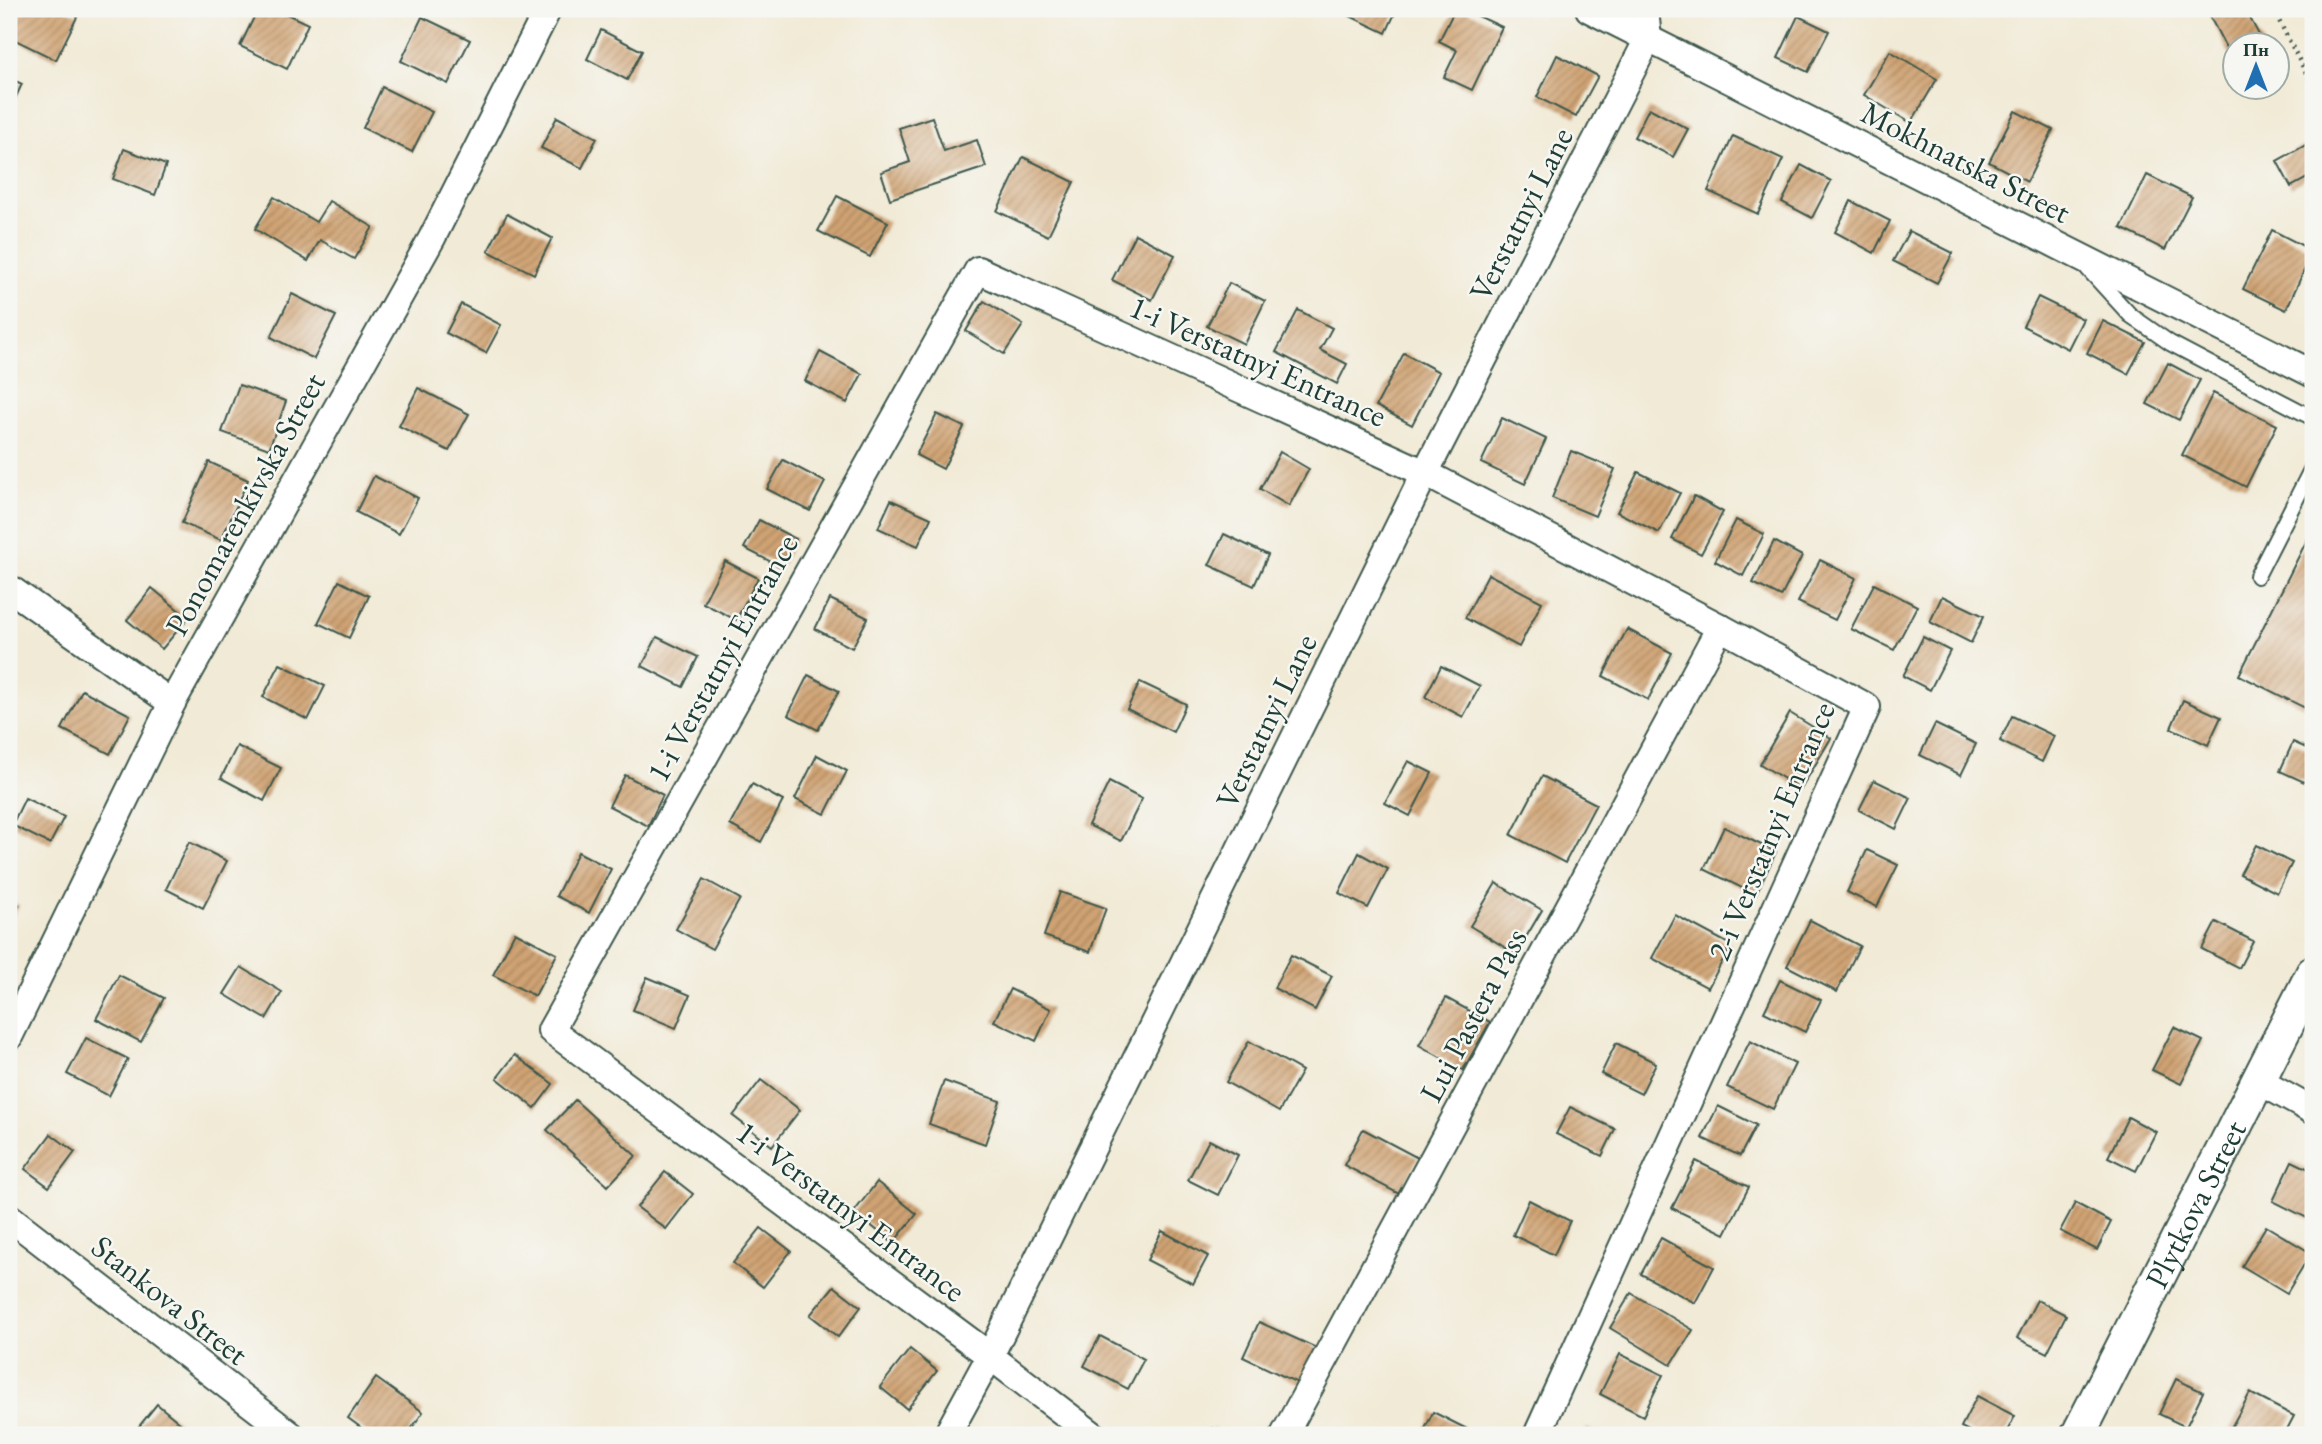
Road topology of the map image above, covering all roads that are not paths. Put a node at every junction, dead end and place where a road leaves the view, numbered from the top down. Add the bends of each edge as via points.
1 (548, 9) edge
2 (1588, 9) edge
3 (1645, 9) edge
4 (1648, 39) junction
5 (2075, 255) junction
6 (2313, 374) edge
7 (2313, 418) edge
8 (2313, 466) edge
9 (1425, 473) junction
10 (2257, 576) dead end
11 (9, 588) edge
12 (1720, 627) junction
13 (172, 703) junction
14 (2313, 973) edge
15 (9, 1037) edge
16 (2259, 1081) junction
17 (2313, 1111) edge
18 (9, 1217) edge
19 (990, 1356) junction
20 (2080, 1434) edge
21 (291, 1435) edge
22 (947, 1435) edge
23 (1093, 1435) edge
24 (1284, 1435) edge
25 (1537, 1435) edge

1 - 13 street, Ponomarenkivska Street via 432,238
2 - 4 street, Mokhnatska Street
3 - 4 street
4 - 5 street, Mokhnatska Street
4 - 9 street, Verstatnyi Lane
5 - 6 street, Mokhnatska Street
5 - 7 lane via 2130,315 2160,336
8 - 10 lane
9 - 12 street, 2-i Verstatnyi Entrance
9 - 19 street, Verstatnyi Lane
9 - 19 street, 1-i Verstatnyi Entrance via 978,270 551,1030
11 - 13 street
12 - 24 street, Lui Pastera Pass
12 - 25 street, 2-i Verstatnyi Entrance via 1867,707
13 - 15 street, Ponomarenkivska Street
14 - 16 street, Plytkova Street
16 - 17 street
16 - 20 street, Plytkova Street
18 - 21 street, Stankova Street
19 - 22 street, Verstatnyi Lane
19 - 23 street

